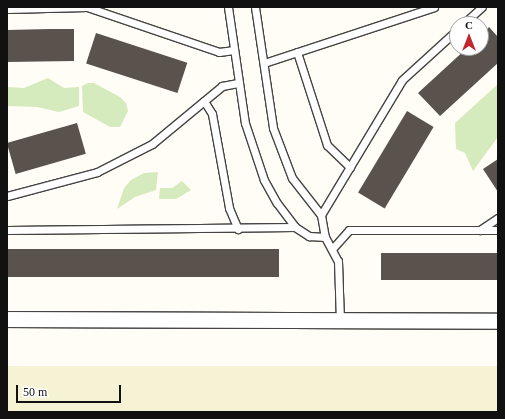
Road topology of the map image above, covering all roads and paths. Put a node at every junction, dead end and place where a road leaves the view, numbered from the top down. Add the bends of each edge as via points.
1 (228, 7) edge
2 (434, 7) edge
3 (482, 7) edge
4 (257, 8) edge
5 (7, 9) edge
6 (472, 16) edge
7 (449, 37) edge
8 (234, 50) junction
9 (297, 52) junction
10 (264, 62) junction
11 (238, 83) junction
12 (204, 101) junction
13 (350, 167) junction
14 (7, 196) edge
15 (321, 214) junction
16 (498, 218) edge
17 (295, 227) junction
18 (238, 229) junction
19 (7, 230) edge
20 (480, 230) junction
21 (498, 230) edge
22 (325, 237) junction
23 (332, 249) junction
24 (7, 319) edge
25 (340, 320) junction
26 (498, 321) edge

1 - 8 lane
2 - 9 lane
3 - 6 lane
4 - 10 lane
5 - 8 lane via 87,7 219,52
7 - 13 lane via 402,80
8 - 11 lane
9 - 10 lane
9 - 13 lane via 327,145
10 - 15 lane via 266,94 280,153 292,178
11 - 12 lane via 222,86
11 - 17 lane via 253,153 277,203
12 - 14 lane via 152,144 97,172
12 - 18 lane via 212,114 230,208
13 - 15 lane
15 - 22 lane
16 - 20 lane
17 - 18 lane
17 - 22 lane via 309,236
18 - 19 lane
20 - 21 lane
20 - 23 lane via 352,230
22 - 23 lane
23 - 25 lane via 339,267
24 - 25 street
25 - 26 street

